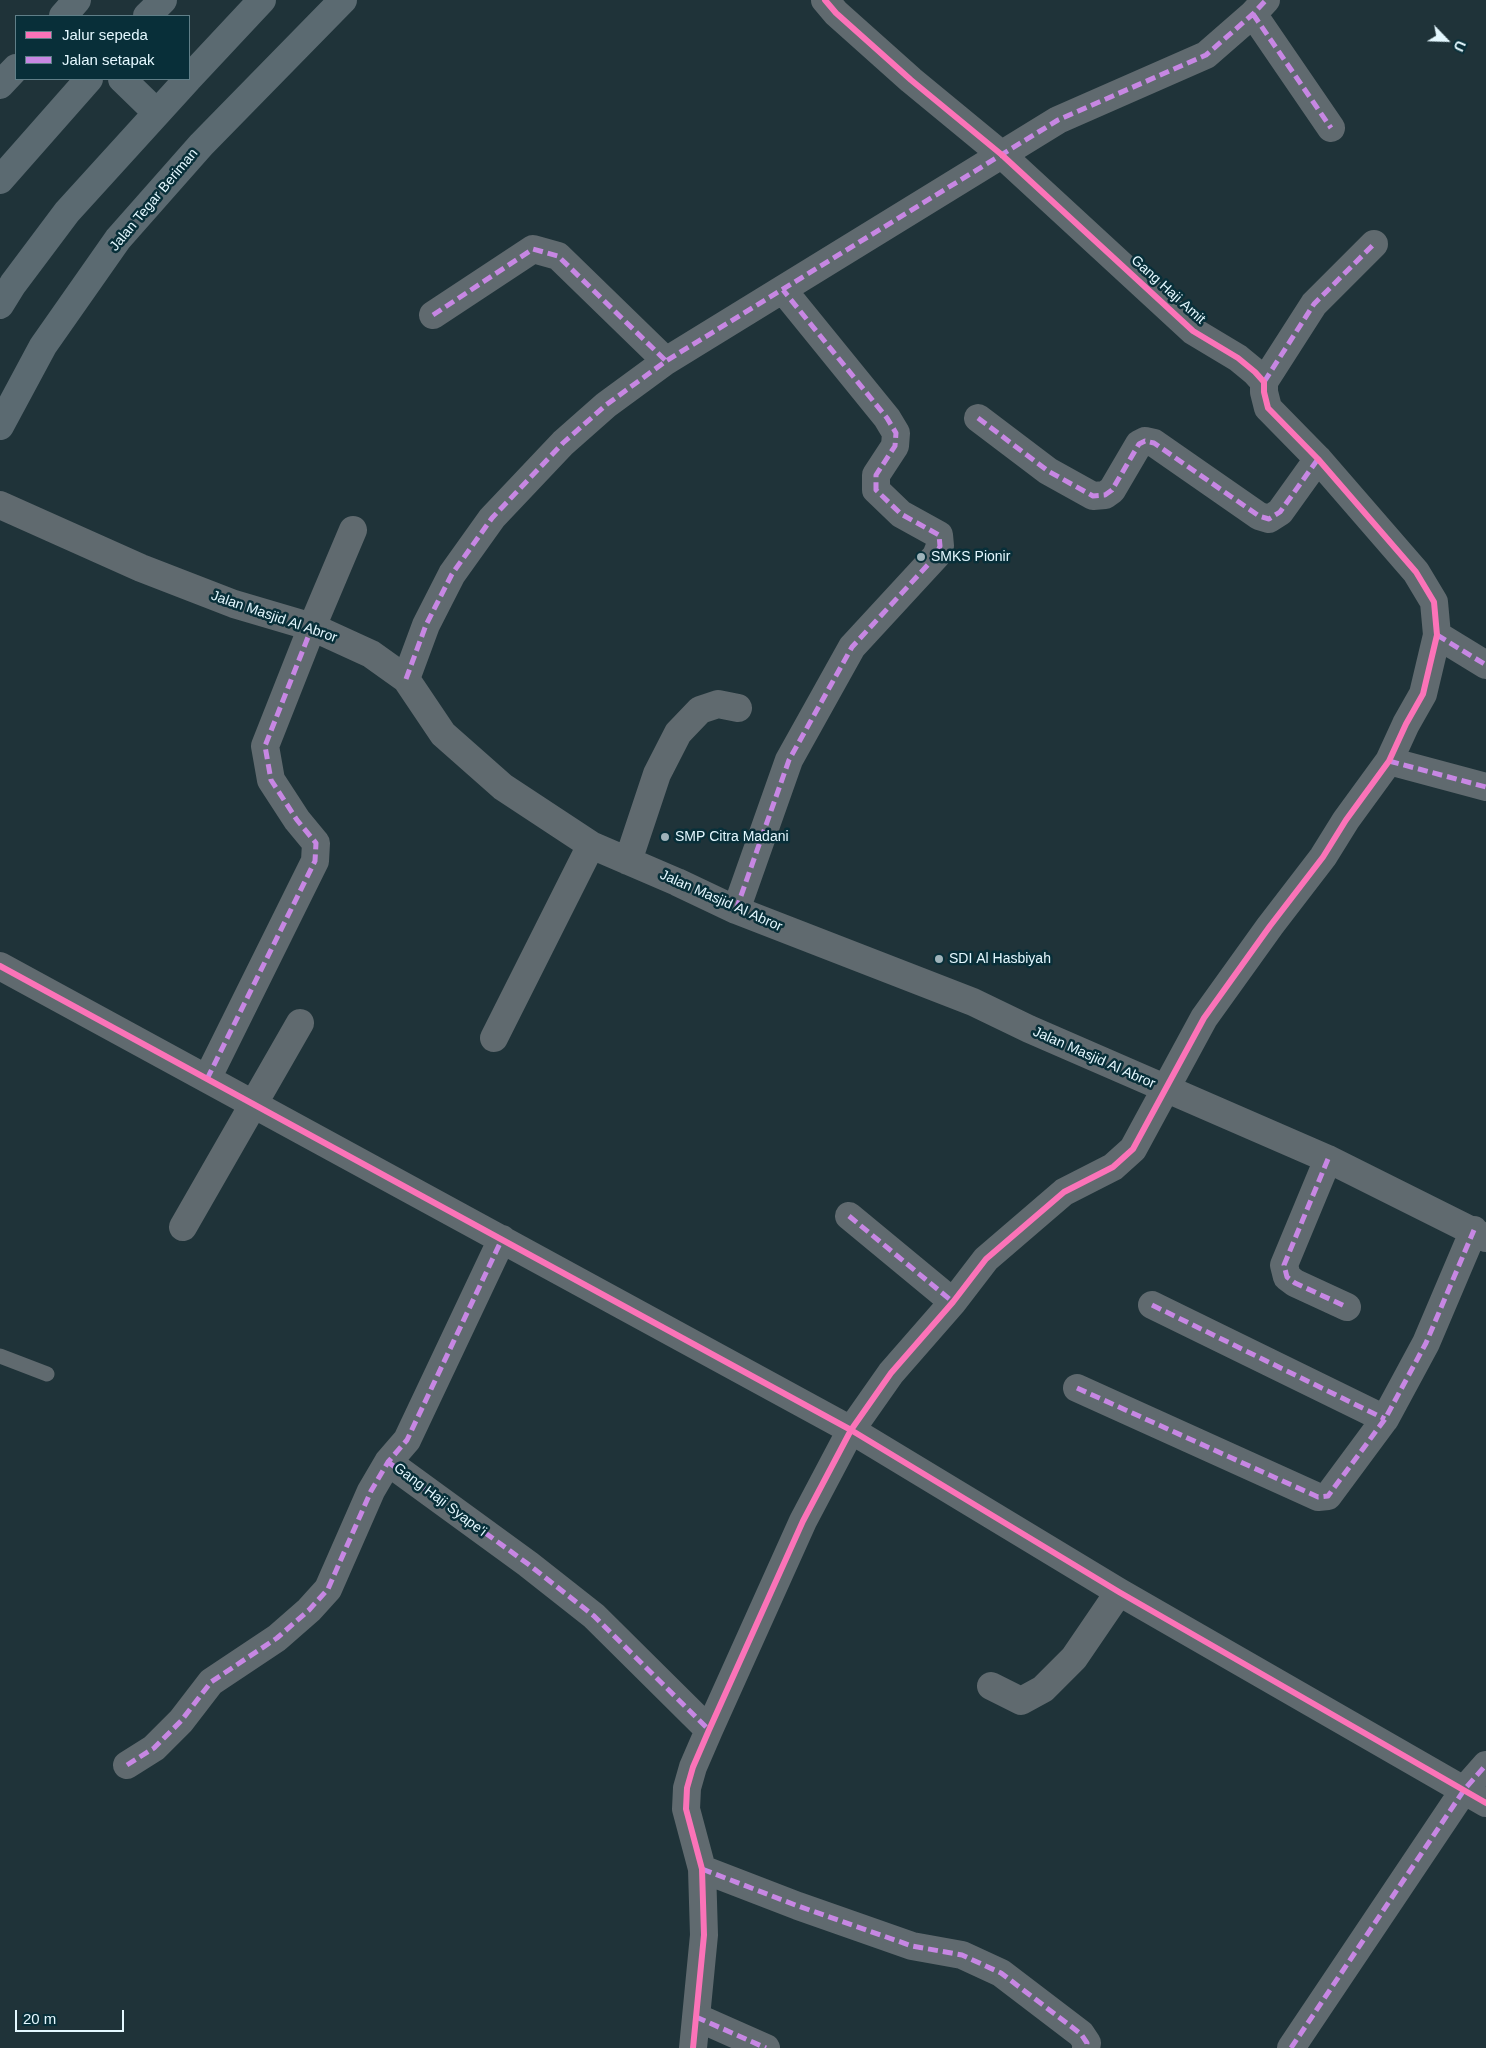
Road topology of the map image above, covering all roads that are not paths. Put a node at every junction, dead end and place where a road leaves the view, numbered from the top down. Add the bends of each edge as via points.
1 (77, 0) edge
2 (163, 0) edge
3 (262, 0) edge
4 (343, 0) edge
5 (825, 0) edge
6 (1260, 7) edge
7 (63, 15) edge
8 (148, 15) edge
9 (15, 69) edge
10 (190, 76) edge
11 (88, 80) edge
12 (123, 80) edge
13 (186, 80) edge
14 (0, 86) edge
15 (156, 112) junction
16 (1330, 128) dead end
17 (1002, 155) junction
18 (0, 180) edge
19 (1374, 244) dead end
20 (782, 290) junction
21 (0, 305) edge
22 (433, 314) dead end
23 (666, 361) junction
24 (1264, 382) junction
25 (978, 418) dead end
26 (0, 426) edge
27 (1318, 458) junction
28 (0, 505) edge
29 (353, 530) dead end
30 (312, 627) junction
31 (1437, 635) junction
32 (1486, 665) edge
33 (406, 679) junction
34 (738, 708) dead end
35 (1389, 761) junction
36 (1486, 786) edge
37 (591, 845) junction
38 (628, 861) junction
39 (736, 910) junction
40 (0, 966) edge
41 (300, 1023) dead end
42 (494, 1038) dead end
43 (207, 1079) junction
44 (1165, 1089) junction
45 (254, 1106) junction
46 (1328, 1159) junction
47 (849, 1216) dead end
48 (183, 1227) dead end
49 (1480, 1234) edge
50 (502, 1239) junction
51 (953, 1302) junction
52 (1152, 1305) dead end
53 (1348, 1307) dead end
54 (0, 1356) edge
55 (47, 1374) dead end
56 (1077, 1388) dead end
57 (1385, 1419) junction
58 (851, 1430) junction
59 (388, 1462) junction
60 (1119, 1592) junction
61 (991, 1686) dead end
62 (709, 1730) junction
63 (127, 1765) dead end
64 (1486, 1765) edge
65 (1475, 1797) edge
66 (702, 1869) junction
67 (696, 2017) junction
68 (693, 2048) edge
69 (766, 2048) edge
70 (1086, 2048) edge
71 (1291, 2048) edge

1 - 7 main road
2 - 8 main road
3 - 10 main road
4 - 26 main road, Jalan Tegar Beriman via 201,145 118,239 44,346
5 - 17 street, Gang Haji Amit via 911,80
6 - 16 street
6 - 17 street via 1206,55 1058,120
9 - 14 main road
11 - 18 main road
12 - 15 main road
13 - 15 main road
15 - 21 main road via 67,212
17 - 20 street
17 - 24 street, Gang Haji Amit via 1194,331 1238,358
19 - 24 street via 1314,304
20 - 23 street
20 - 39 street via 896,433 895,446 876,475 876,490 901,514 938,535 940,546 936,556 852,646 789,760
22 - 23 street via 533,249 558,256
23 - 33 street via 584,424 492,518 452,574 426,625
24 - 27 street via 1268,408
25 - 27 street via 1048,471 1093,496 1105,495 1112,490 1139,444 1145,440 1154,442 1260,516 1269,519 1280,512
27 - 31 street via 1416,572 1434,602
28 - 30 street, Jalan Masjid Al Abror via 141,568 234,604
29 - 30 street
30 - 33 street, Jalan Masjid Al Abror via 371,654
30 - 43 street via 265,746 270,780 316,843 315,861
31 - 32 street
31 - 35 street via 1424,694
33 - 37 street, Jalan Masjid Al Abror via 443,734 503,787
34 - 38 street via 718,704 700,710 678,732 657,774
35 - 36 street
35 - 44 street via 1323,857 1204,1018
37 - 38 street, Jalan Masjid Al Abror
37 - 42 street
38 - 39 street, Jalan Masjid Al Abror
39 - 44 street, Jalan Masjid Al Abror via 973,1002
40 - 43 street
41 - 45 street
43 - 45 street
44 - 46 street, Jalan Masjid Al Abror
44 - 51 street via 1133,1149 1113,1167 1064,1192 1024,1225 986,1259
45 - 48 street
45 - 50 street
46 - 49 street, Jalan Masjid Al Abror
46 - 53 street via 1284,1265 1287,1277 1295,1283
47 - 51 street
49 - 57 street
50 - 58 street
50 - 59 street via 407,1440
51 - 58 street via 891,1373
52 - 57 street
54 - 55 lane
56 - 57 street via 1318,1497 1328,1496 1335,1488
58 - 60 street
58 - 62 street via 803,1521
59 - 62 street, Gang Haji Syape'i via 594,1616
59 - 63 street, Gang Haji Syape'i via 371,1491 328,1589 277,1638 211,1682 181,1721 154,1748
60 - 61 street via 1074,1658 1043,1689 1021,1700
60 - 65 street
62 - 66 street via 687,1788 686,1809
64 - 65 street
65 - 71 street
66 - 67 street via 704,1934
66 - 70 street via 912,1946 962,1956 986,1966 1001,1973 1081,2034 1087,2043
67 - 68 street
67 - 69 street

